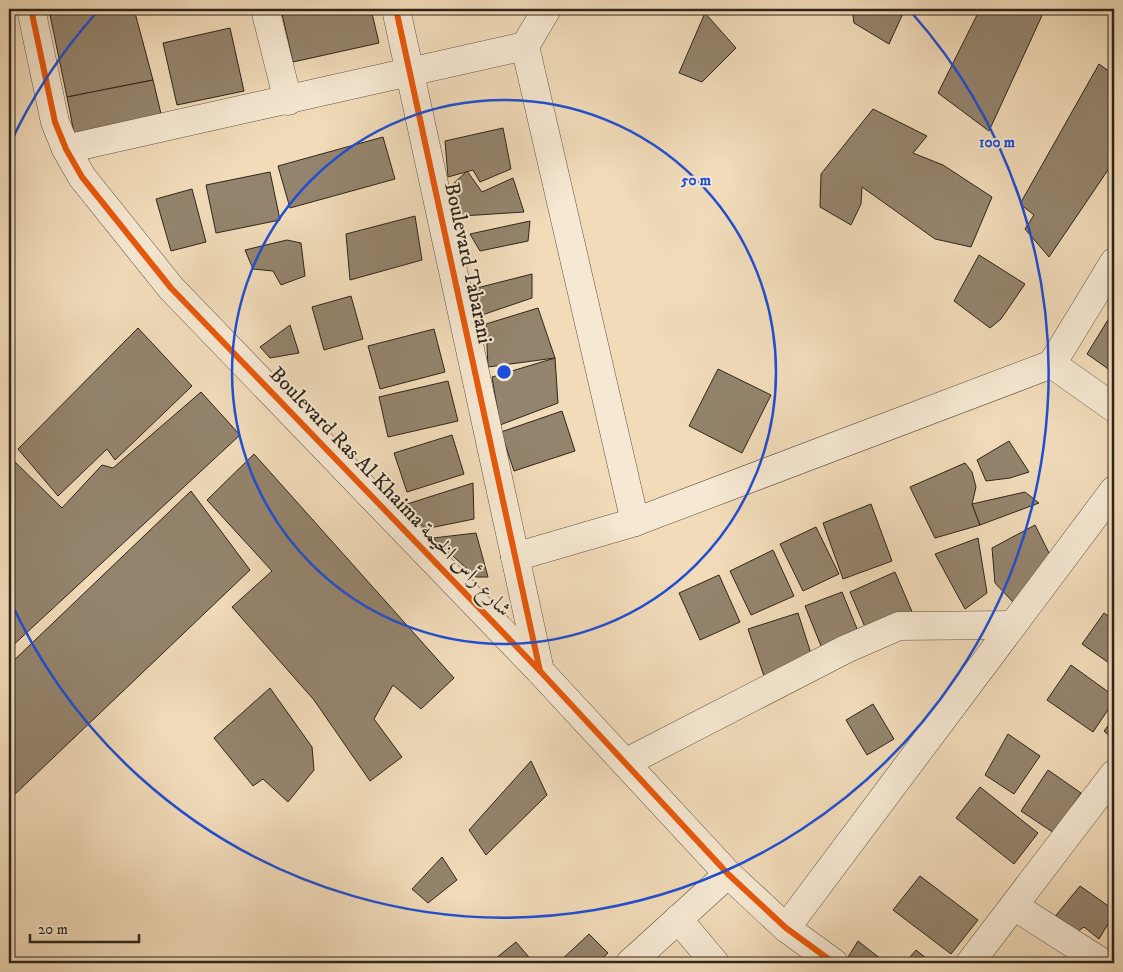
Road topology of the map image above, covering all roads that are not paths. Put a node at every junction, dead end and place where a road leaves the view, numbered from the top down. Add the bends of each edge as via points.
1 (31, 9) edge
2 (265, 9) edge
3 (396, 9) edge
4 (547, 9) edge
5 (525, 46) junction
6 (410, 73) junction
7 (288, 101) junction
8 (66, 149) junction
9 (1114, 262) edge
10 (1052, 364) junction
11 (1114, 408) edge
12 (1114, 490) edge
13 (635, 522) junction
14 (515, 557) junction
15 (1013, 625) junction
16 (540, 672) junction
17 (625, 763) junction
18 (1114, 774) edge
19 (728, 874) junction
20 (1014, 906) junction
21 (678, 919) junction
22 (786, 928) junction
23 (630, 963) edge
24 (716, 963) edge
25 (834, 963) edge
26 (970, 963) edge
27 (1103, 963) edge

1 - 8 street, Boulevard Ras Al Khaima شارع رأس الخيمة via 55,122
2 - 7 street
3 - 6 street, Boulevard Tabarani
4 - 5 street
5 - 6 street
5 - 13 street
6 - 7 street
6 - 14 street, Boulevard Tabarani
7 - 8 street
8 - 16 street, Boulevard Ras Al Khaima شارع رأس الخيمة via 82,177 171,288
9 - 10 street
10 - 11 street
10 - 13 street
12 - 15 street
13 - 14 street
14 - 16 street, Boulevard Tabarani
15 - 17 street via 899,626 846,649
15 - 22 street
16 - 17 street, Boulevard Ras Al Khaima شارع رأس الخيمة
17 - 19 street, Boulevard Ras Al Khaima شارع رأس الخيمة
18 - 20 street
19 - 21 street
19 - 22 street, Boulevard Ras Al Khaima شارع رأس الخيمة
20 - 26 street
20 - 27 street
21 - 23 street
21 - 24 street
22 - 25 street, Boulevard Ras Al Khaima شارع رأس الخيمة

